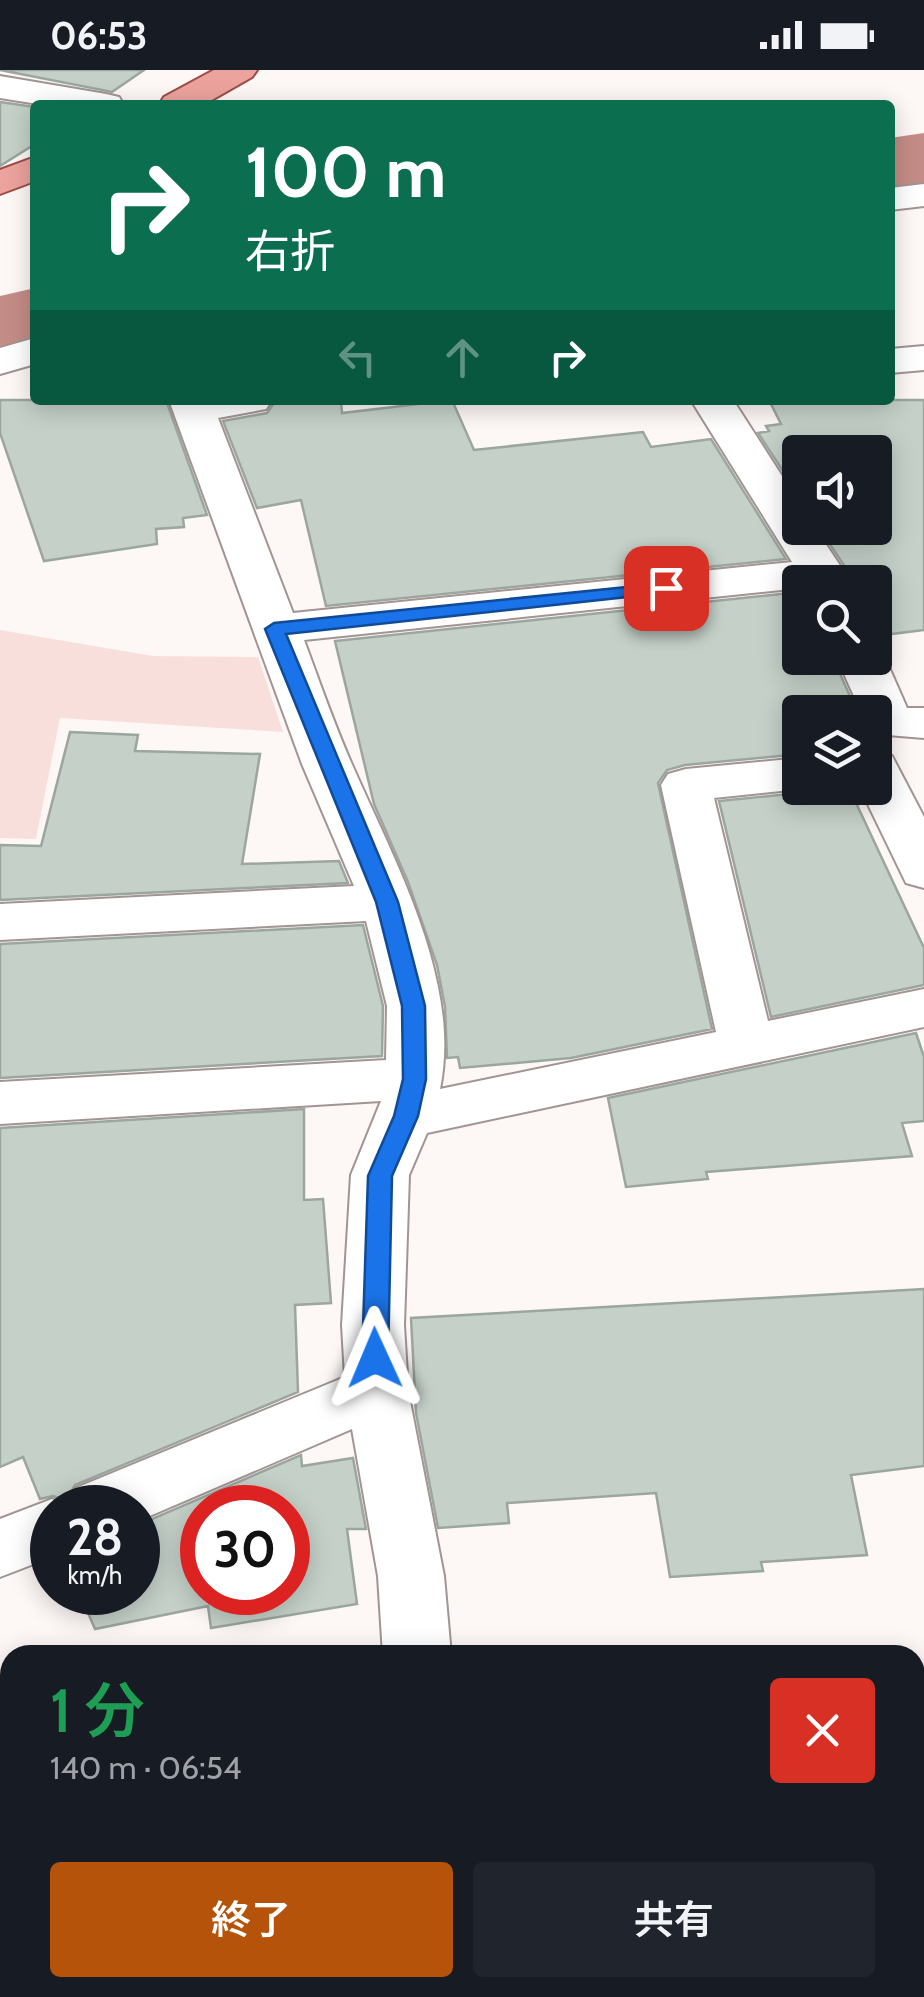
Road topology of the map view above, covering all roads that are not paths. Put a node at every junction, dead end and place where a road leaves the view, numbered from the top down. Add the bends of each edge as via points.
1 (240, 70) edge
2 (0, 88) edge
3 (75, 100) edge
4 (186, 100) edge
5 (30, 170) edge
6 (0, 183) edge
7 (924, 195) edge
8 (895, 199) edge
9 (30, 352) edge
10 (924, 358) edge
11 (895, 361) edge
12 (0, 362) edge
13 (191, 405) edge
14 (715, 405) edge
15 (817, 565) edge
16 (782, 581) edge
17 (274, 629) junction
18 (869, 675) edge
19 (924, 723) edge
20 (782, 776) edge
21 (892, 803) edge
22 (924, 871) edge
23 (387, 902) junction
24 (0, 922) edge
25 (924, 1008) edge
26 (746, 1044) junction
27 (410, 1098) junction
28 (0, 1104) edge
29 (376, 1392) junction
30 (153, 1485) edge
31 (30, 1536) edge
32 (0, 1549) edge
33 (416, 1645) edge

1 - 4 main road
2 - 3 street
5 - 6 main road
7 - 8 street
9 - 12 street
10 - 11 street
13 - 17 street
14 - 15 street
16 - 17 street
17 - 23 street
18 - 19 street via 890,723
20 - 26 street via 686,785
21 - 22 street
23 - 24 street
23 - 27 street via 414,1006
25 - 26 street
26 - 27 street via 531,1096
27 - 28 street
27 - 29 street via 380,1176
29 - 30 street
29 - 33 street via 411,1576
31 - 32 street

